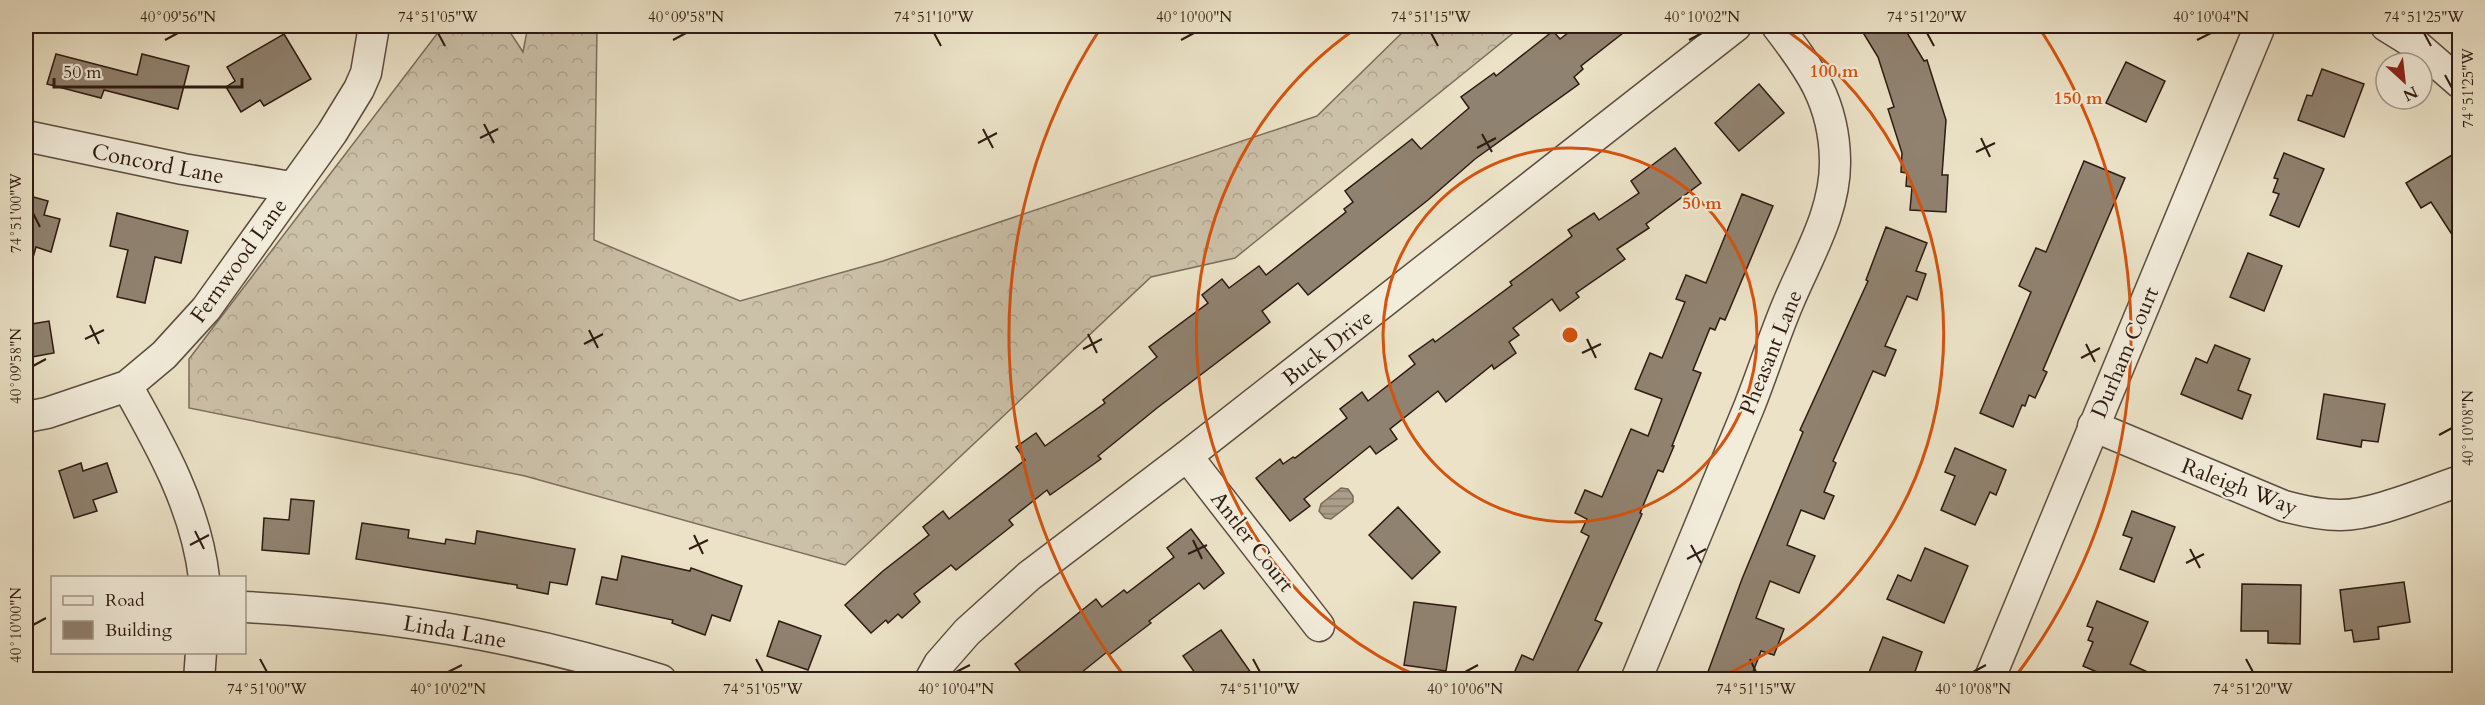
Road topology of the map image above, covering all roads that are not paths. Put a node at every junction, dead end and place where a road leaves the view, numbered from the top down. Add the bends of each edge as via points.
1 (374, 26) edge
2 (1736, 26) edge
3 (1777, 26) edge
4 (2260, 26) edge
5 (2386, 26) edge
6 (2460, 83) edge
7 (26, 136) edge
8 (291, 187) junction
9 (127, 386) junction
10 (26, 417) edge
11 (2093, 426) junction
12 (1187, 456) junction
13 (2460, 481) edge
14 (204, 576) edge
15 (246, 607) edge
16 (1319, 626) dead end
17 (201, 654) edge
18 (199, 680) edge
19 (661, 680) edge
20 (930, 680) edge
21 (1636, 680) edge
22 (1989, 680) edge

1 - 8 street, Fernwood Lane via 366,73 359,89
2 - 12 street, Buck Drive
3 - 21 street, Pheasant Lane via 1821,89 1832,124 1835,161 1831,196 1820,232
4 - 11 street, Durham Court
5 - 6 street via 2423,50
7 - 8 street, Concord Lane
8 - 9 street, Fernwood Lane via 206,309 164,355
9 - 10 street, Fernwood Lane
9 - 14 street via 162,447 189,513
11 - 13 street, Raleigh Way via 2284,506 2312,513 2362,513
11 - 22 street, Durham Court
12 - 16 street, Antler Court
12 - 20 street, Buck Drive via 1029,576 966,632
15 - 19 street, Linda Lane via 390,619 501,639 615,665
17 - 18 street

